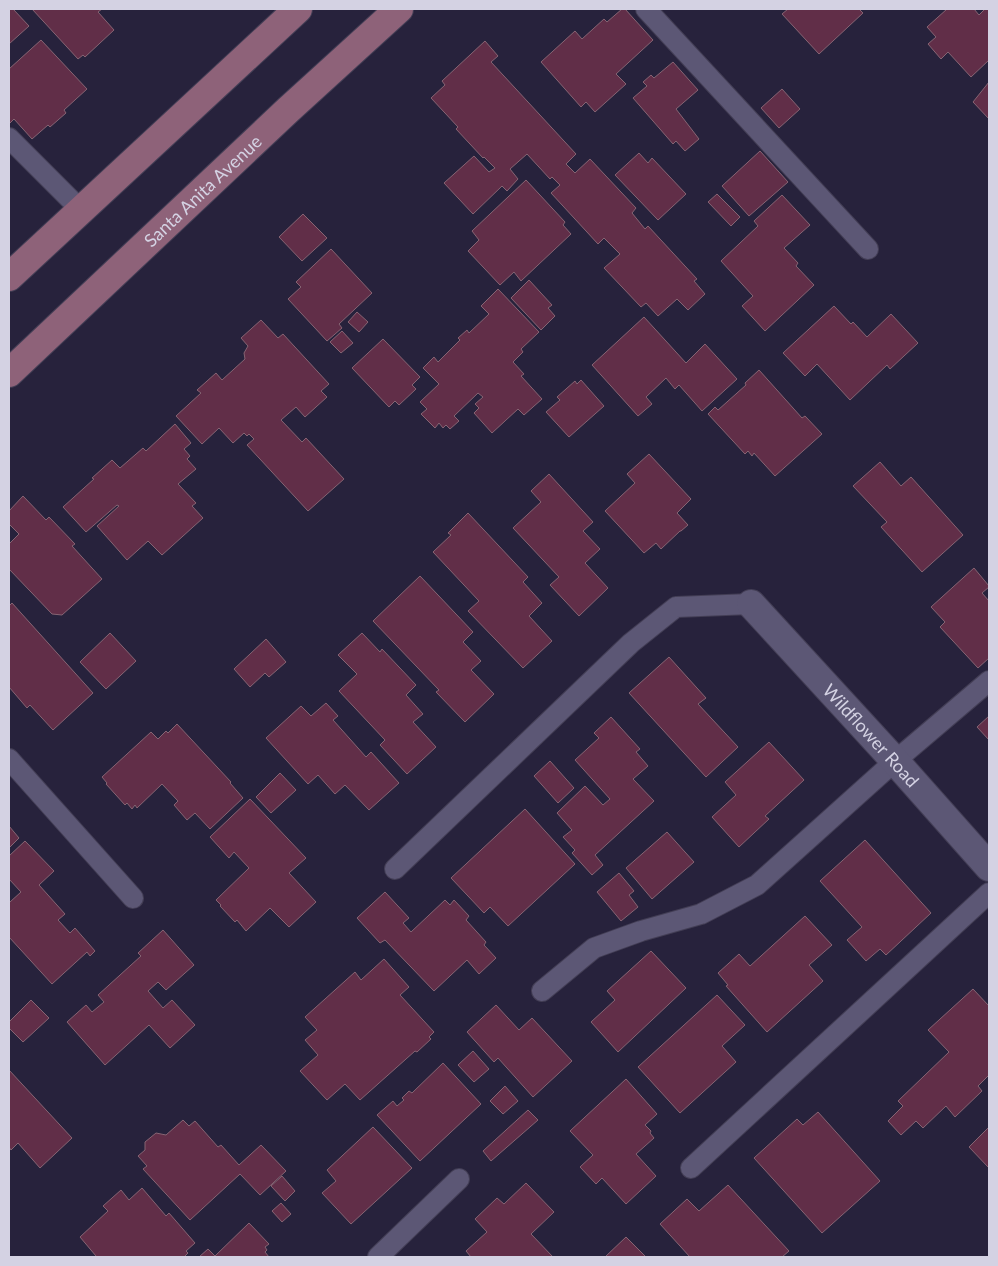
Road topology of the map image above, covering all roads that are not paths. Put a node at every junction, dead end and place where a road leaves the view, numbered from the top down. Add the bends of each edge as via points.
1 (298, 9) edge
2 (398, 9) edge
3 (646, 9) edge
4 (9, 138) edge
5 (81, 210) junction
6 (868, 249) dead end
7 (9, 277) edge
8 (9, 373) edge
9 (751, 604) joint
10 (989, 681) edge
11 (9, 759) edge
12 (896, 761) junction
13 (989, 867) edge
14 (395, 869) dead end
15 (989, 893) edge
16 (133, 898) dead end
17 (542, 991) dead end
18 (691, 1168) dead end
19 (459, 1179) dead end
20 (378, 1257) edge

1 - 5 main road
2 - 8 main road, Santa Anita Avenue
3 - 6 lane
4 - 5 lane
5 - 7 main road
9 - 12 street, Wildflower Road
9 - 14 lane via 676,607 631,643
10 - 12 lane
11 - 16 lane
12 - 13 street, Wildflower Road
12 - 17 lane via 757,885 701,914 594,948
15 - 18 lane
19 - 20 lane

